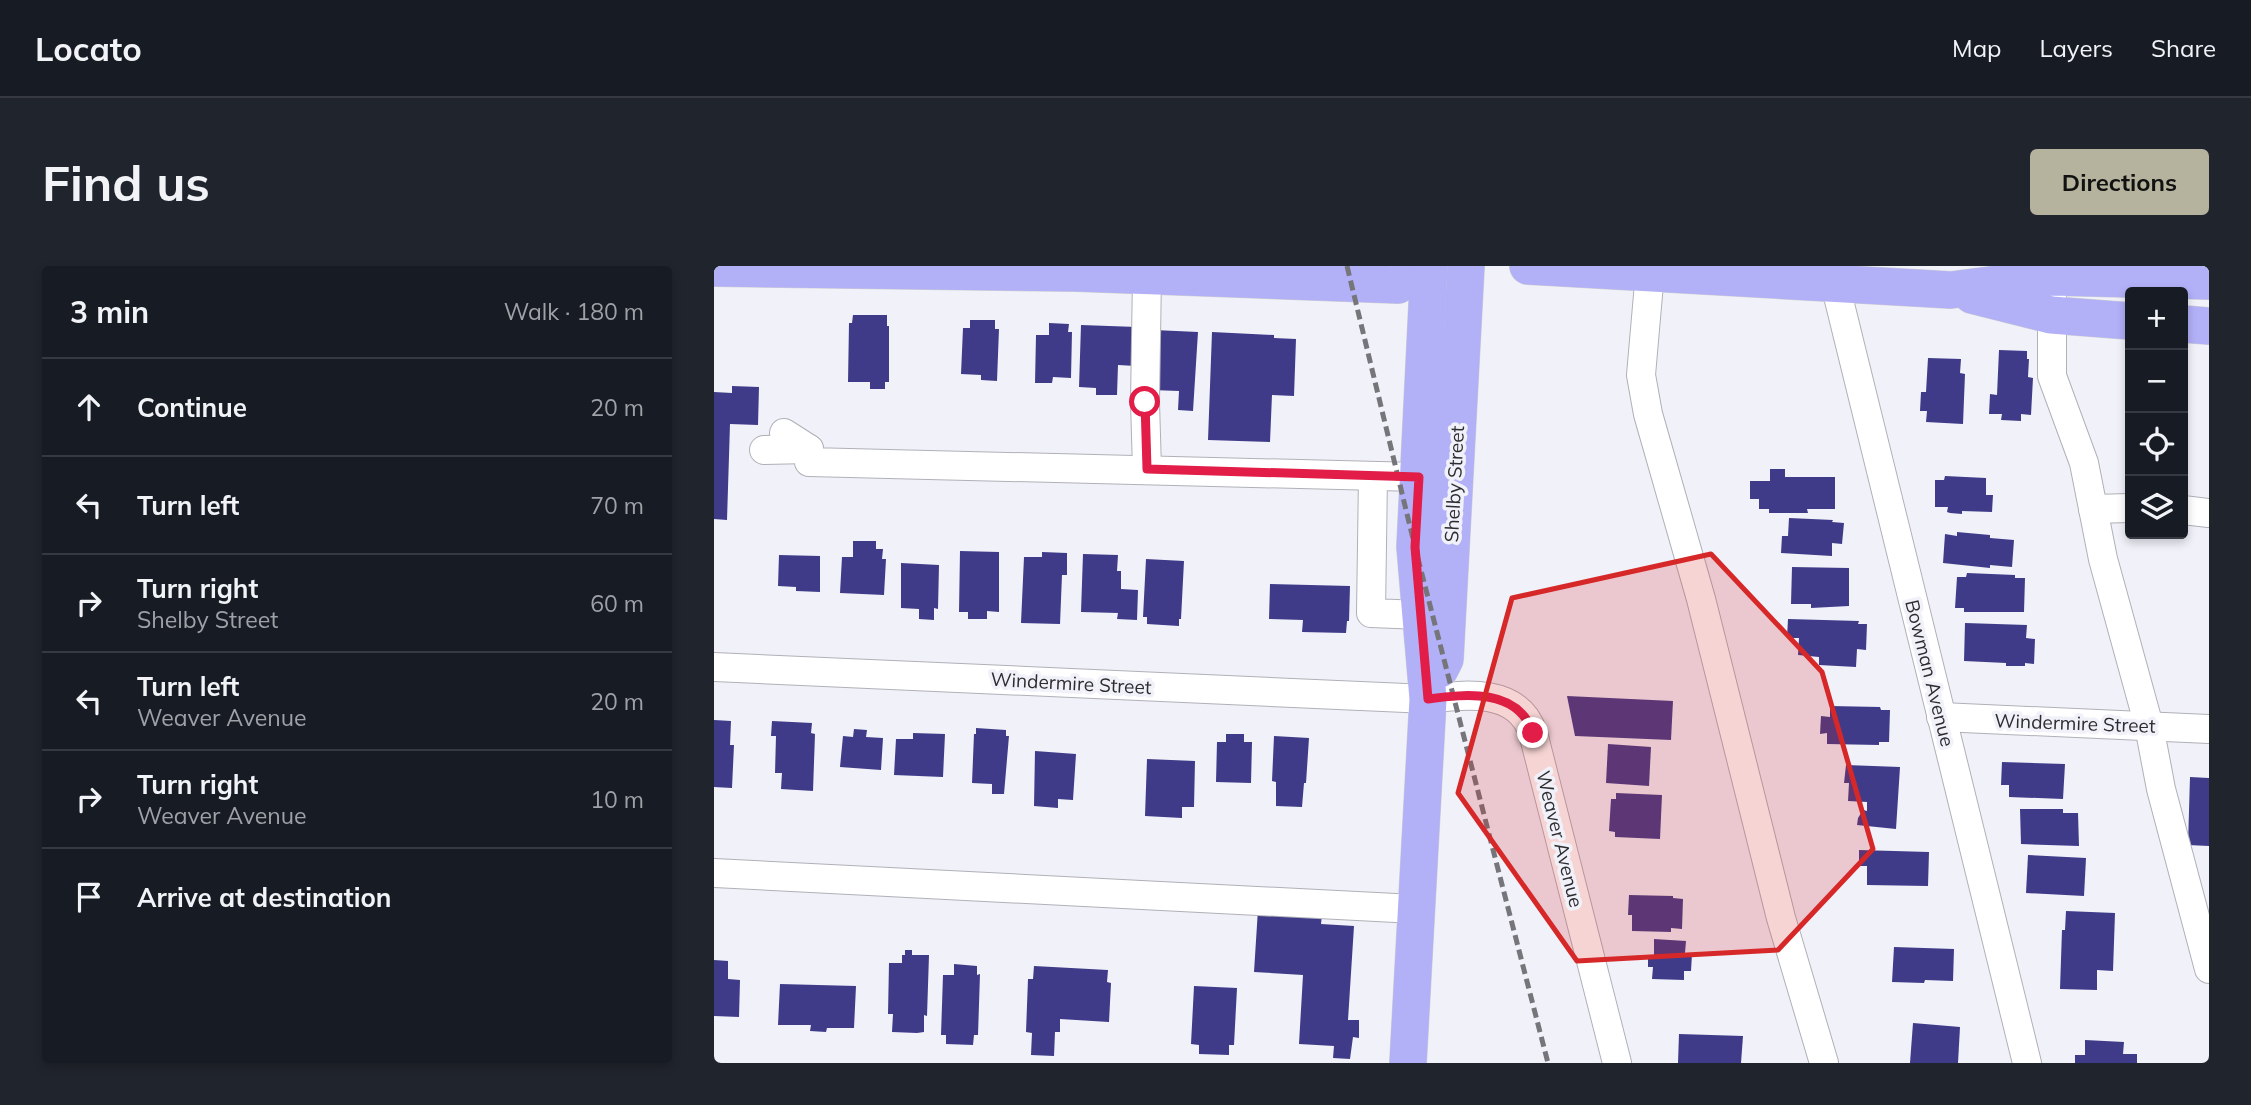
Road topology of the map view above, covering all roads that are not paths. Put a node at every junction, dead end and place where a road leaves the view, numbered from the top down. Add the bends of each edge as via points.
1 (1426, 266) edge
2 (1466, 266) edge
3 (1528, 266) edge
4 (714, 268) edge
5 (835, 268) edge
6 (1650, 272) junction
7 (1147, 276) junction
8 (2053, 277) junction
9 (2209, 281) edge
10 (1835, 284) junction
11 (1951, 290) junction
12 (2051, 315) junction
13 (2125, 321) edge
14 (2188, 324) edge
15 (2209, 326) edge
16 (774, 441) dead end
17 (1147, 469) junction
18 (1373, 476) junction
19 (1419, 477) junction
20 (2125, 508) edge
21 (2093, 509) junction
22 (2188, 511) edge
23 (2209, 513) edge
24 (1421, 615) junction
25 (714, 667) edge
26 (1428, 699) junction
27 (1941, 717) junction
28 (2149, 726) junction
29 (2209, 729) edge
30 (714, 873) edge
31 (1415, 909) junction
32 (2209, 970) edge
33 (1409, 1063) edge
34 (1617, 1063) edge
35 (1824, 1063) edge
36 (2027, 1063) edge

1 - 7 main road via 1398,285
1 - 19 main road, Shelby Street
2 - 26 main road, Shelby Street via 1445,659
3 - 6 main road
4 - 5 main road
5 - 7 main road
6 - 10 main road
6 - 35 street via 1641,374 1648,414
7 - 17 street
8 - 9 main road
8 - 11 main road
8 - 12 street
10 - 11 main road
10 - 27 street, Bowman Avenue
11 - 12 main road
12 - 13 main road
12 - 21 street via 2052,376 2084,463
14 - 15 main road
16 - 17 street via 809,449 809,462
17 - 18 street
18 - 19 street
18 - 24 street via 1371,613
19 - 24 main road, Shelby Street via 1415,547
20 - 21 street
21 - 28 street
22 - 23 street
24 - 26 main road, Shelby Street
25 - 26 street, Windermire Street
26 - 31 main road, Shelby Street
26 - 34 street, Weaver Avenue via 1455,695 1501,700 1528,719
27 - 28 street, Windermire Street
27 - 36 street, Bowman Avenue
28 - 29 street, Windermire Street
28 - 32 street
30 - 31 street
31 - 33 main road, Shelby Street

